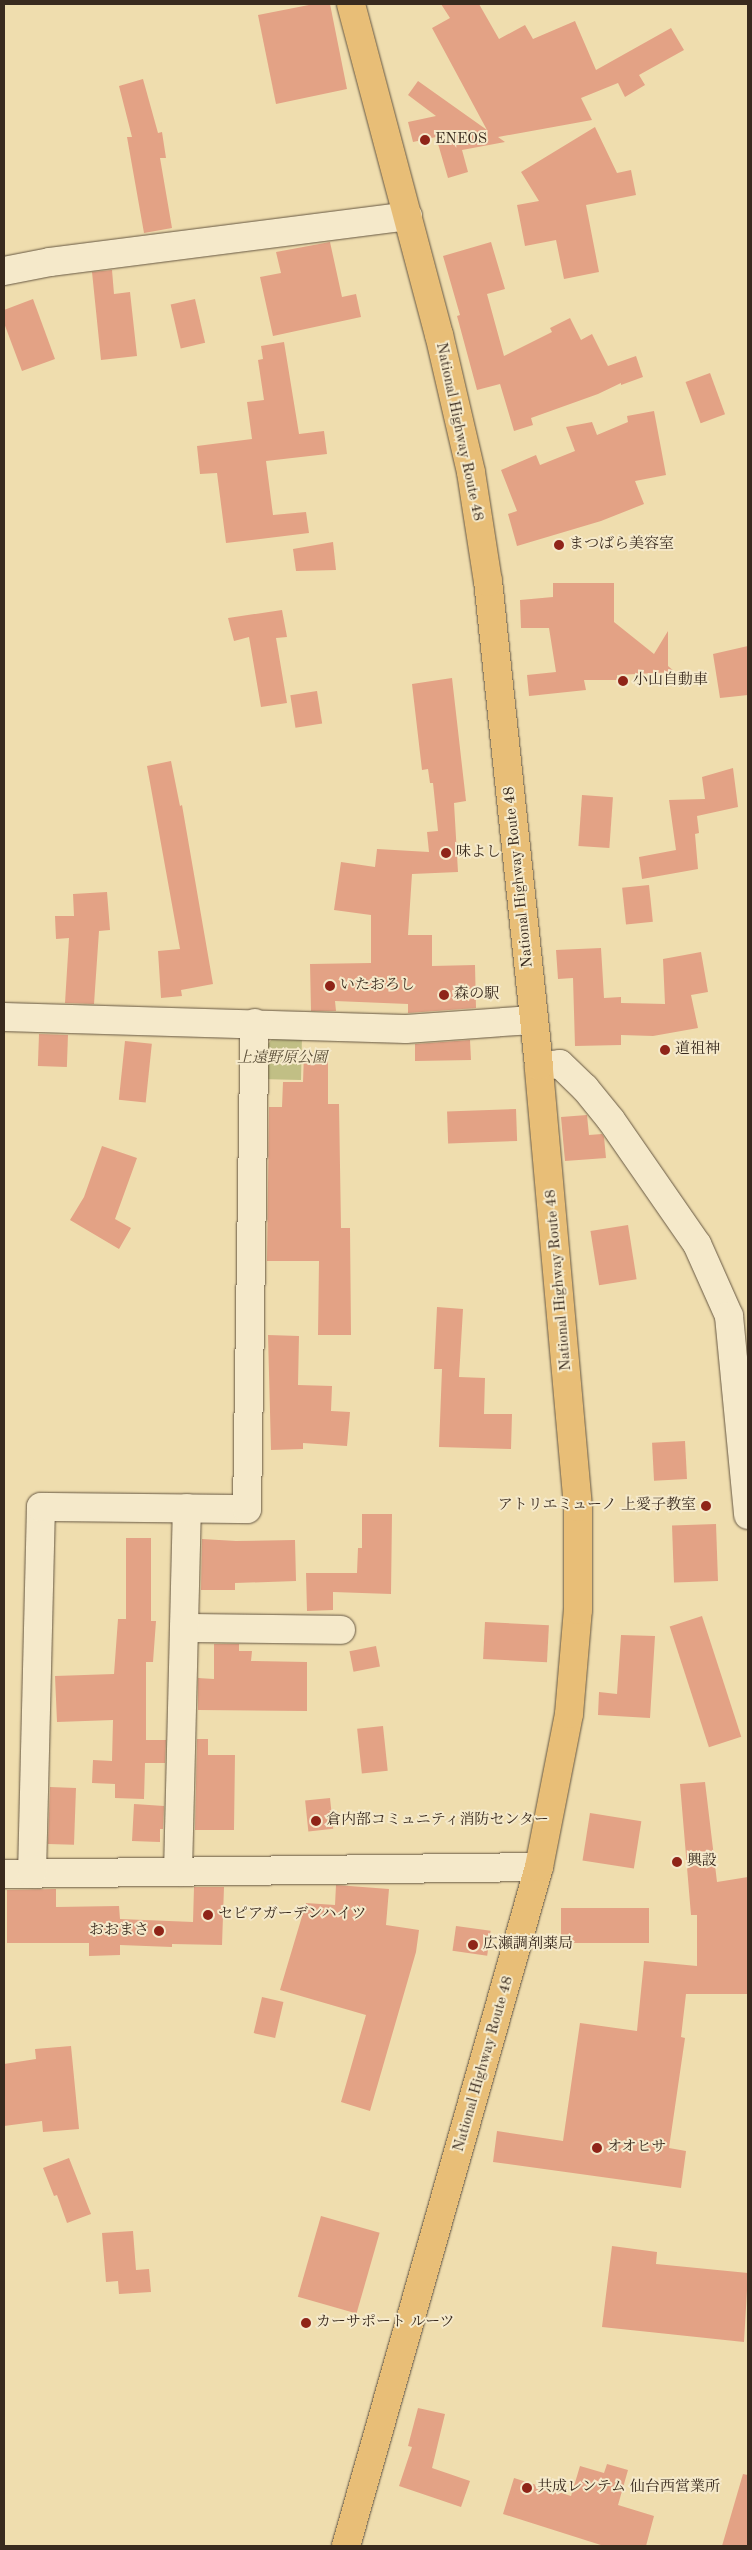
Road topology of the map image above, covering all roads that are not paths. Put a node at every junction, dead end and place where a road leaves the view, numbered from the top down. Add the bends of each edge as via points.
1 (350, 4) edge
2 (408, 216) junction
3 (4, 271) edge
4 (4, 1017) edge
5 (533, 1020) junction
6 (255, 1023) junction
7 (539, 1066) junction
8 (187, 1508) junction
9 (748, 1515) edge
10 (184, 1628) junction
11 (341, 1630) dead end
12 (540, 1867) junction
13 (178, 1872) junction
14 (4, 1874) edge
15 (32, 1874) junction
16 (346, 2546) edge

1 - 2 highway, National Highway Route 48
2 - 3 street via 50,262
2 - 5 highway, National Highway Route 48 via 474,490 495,640
4 - 6 street
5 - 6 street via 406,1028
5 - 7 highway, National Highway Route 48
6 - 8 street via 247,1509
7 - 9 street via 560,1064 585,1088 697,1244 729,1316
7 - 12 highway, National Highway Route 48 via 578,1507 578,1610 569,1714
8 - 10 street
8 - 15 street via 41,1507
10 - 11 street
10 - 13 street
12 - 13 street
12 - 16 highway, National Highway Route 48
13 - 15 street
14 - 15 street

